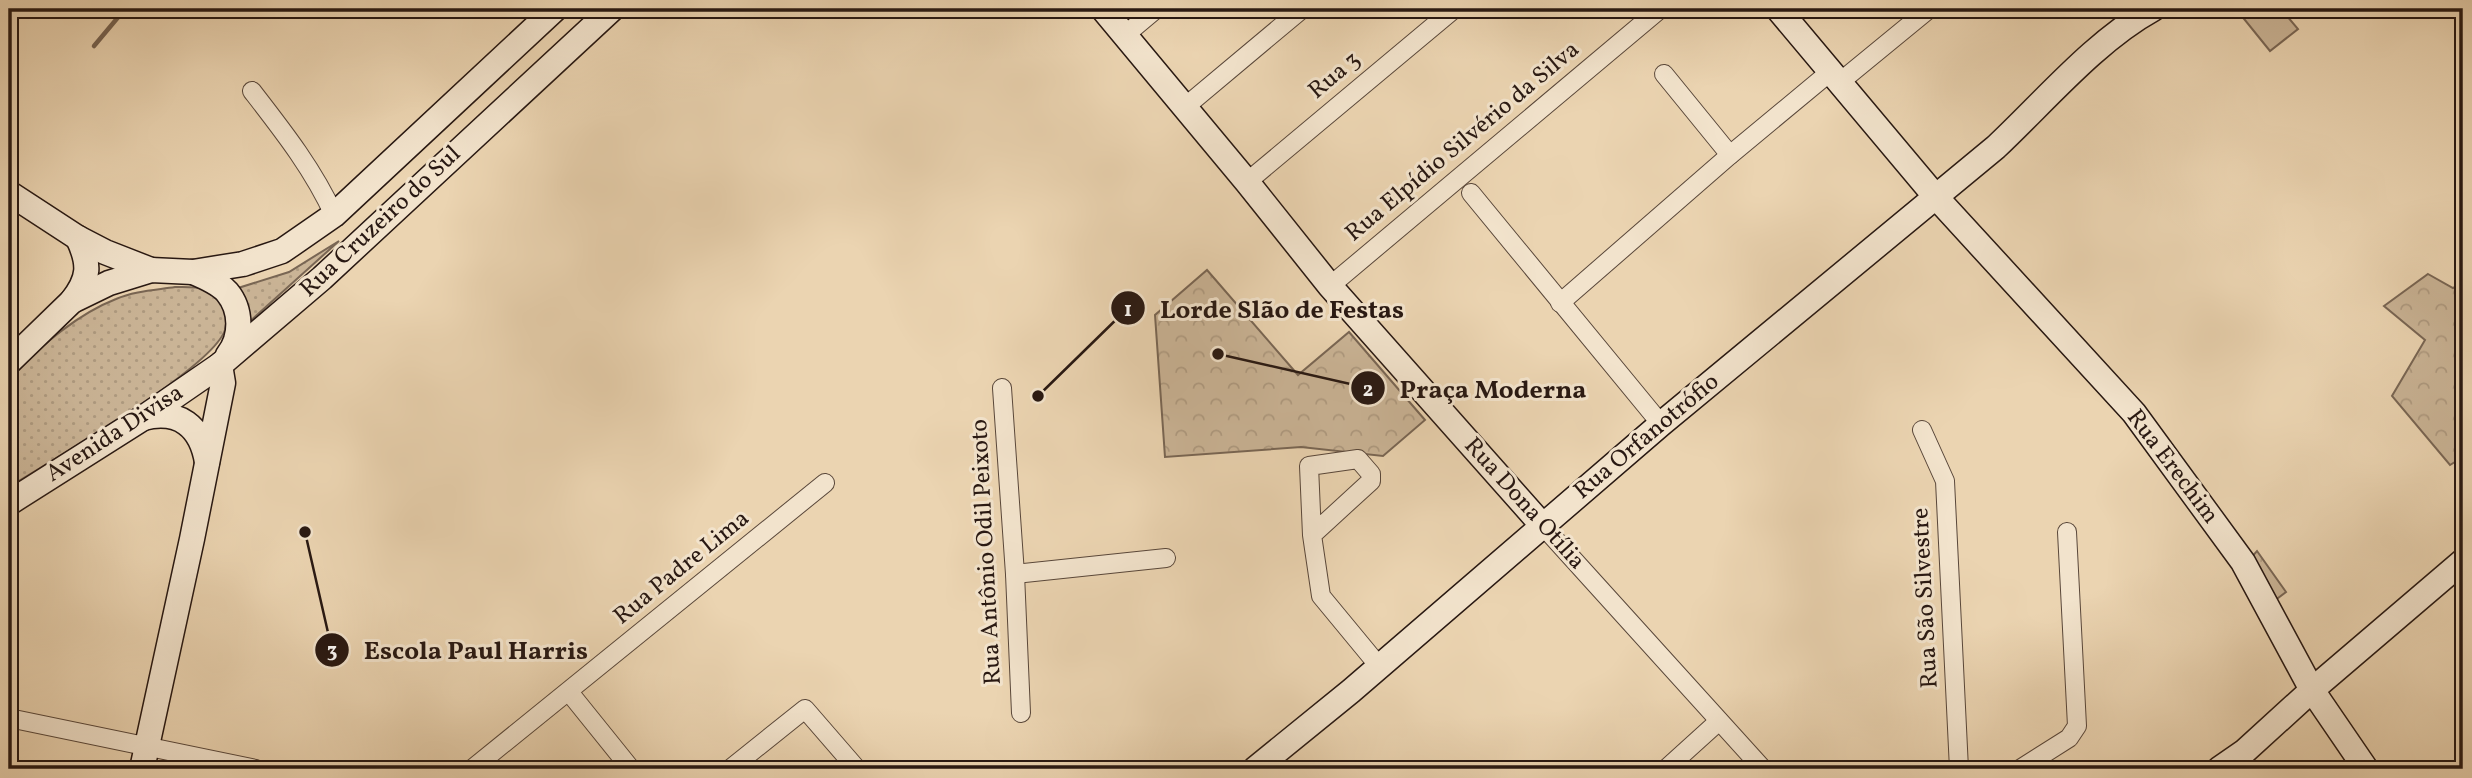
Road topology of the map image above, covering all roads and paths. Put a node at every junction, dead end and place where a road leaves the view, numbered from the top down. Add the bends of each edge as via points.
1 (555, 9) edge
2 (612, 9) edge
3 (1103, 9) edge
4 (1156, 9) edge
5 (1302, 9) edge
6 (1454, 9) edge
7 (1660, 9) edge
8 (1778, 9) edge
9 (1929, 9) edge
10 (2153, 9) edge
11 (2162, 9) edge
12 (1125, 34) junction
13 (1664, 74) dead end
14 (1835, 77) junction
15 (252, 91) dead end
16 (1185, 107) junction
17 (2009, 134) junction
18 (1730, 155) junction
19 (1247, 182) junction
20 (9, 193) edge
21 (1471, 193) dead end
22 (1935, 196) junction
23 (334, 215) junction
24 (78, 238) junction
25 (151, 270) junction
26 (194, 272) junction
27 (1330, 286) junction
28 (72, 302) junction
29 (1560, 303) junction
30 (9, 362) edge
31 (220, 365) junction
32 (1002, 388) dead end
33 (143, 418) junction
34 (1661, 424) junction
35 (1922, 430) dead end
36 (208, 462) junction
37 (825, 482) dead end
38 (9, 503) edge
39 (1543, 526) junction
40 (2067, 531) dead end
41 (1312, 535) junction
42 (1166, 558) dead end
43 (2463, 561) edge
44 (1015, 574) junction
45 (1378, 666) junction
46 (2312, 690) junction
47 (569, 692) junction
48 (1021, 713) dead end
49 (9, 718) edge
50 (1719, 721) junction
51 (145, 758) edge
52 (256, 769) edge
53 (472, 769) edge
54 (631, 769) edge
55 (730, 769) edge
56 (857, 769) edge
57 (1255, 769) edge
58 (1666, 769) edge
59 (1763, 769) edge
60 (1959, 769) edge
61 (2020, 769) edge
62 (2219, 769) edge
63 (2367, 769) edge

1 - 23 street, Rua Cruzeiro do Sul
2 - 31 street, Rua Cruzeiro do Sul via 322,278
3 - 12 street, Rua Dona Otília
4 - 12 street
5 - 16 street
6 - 19 street, Rua 3
7 - 27 street, Rua Elpídio Silvério da Silva
8 - 14 street, Rua Erechim
9 - 14 street
10 - 17 street, Rua Orfanotrófio via 2099,49
11 - 17 street, Rua Orfanotrófio via 2141,33 2029,128
12 - 16 street, Rua Dona Otília
13 - 18 street
14 - 18 street
14 - 22 street, Rua Erechim
15 - 23 street via 299,152
16 - 19 street, Rua Dona Otília
17 - 22 street, Rua Orfanotrófio
18 - 29 street
19 - 27 street, Rua Dona Otília
20 - 24 street
21 - 29 street
22 - 34 street, Rua Orfanotrófio
22 - 46 street, Rua Erechim via 2134,413 2243,562
23 - 26 street, Rua Cruzeiro do Sul via 282,251 243,264
24 - 25 street
24 - 28 street via 85,254 86,280
25 - 26 street
25 - 28 street via 109,283
26 - 31 street via 226,291 235,304 237,338
27 - 39 street, Rua Dona Otília
28 - 30 street
29 - 34 street
31 - 33 street, Avenida Divisa
31 - 36 street via 223,383
32 - 44 street, Rua Antônio Odil Peixoto
33 - 36 street via 157,414 187,423 198,434
33 - 38 street, Avenida Divisa
34 - 39 street, Rua Orfanotrófio
35 - 60 street, Rua São Silvestre via 1945,481
36 - 51 street
37 - 47 street, Rua Padre Lima
39 - 45 street, Rua Orfanotrófio
39 - 50 street, Rua Dona Otília
40 - 61 street via 2077,726 2069,738
41 - 41 street via 1309,466 1358,459 1371,474 1371,481
41 - 45 street via 1321,596
42 - 44 street
43 - 46 street
44 - 48 street, Rua Antônio Odil Peixoto
45 - 57 street, Rua Orfanotrófio
46 - 62 street
46 - 63 street, Rua Erechim
47 - 53 street, Rua Padre Lima
47 - 54 street
49 - 51 street
50 - 58 street
50 - 59 street, Rua Dona Otília
51 - 52 street
55 - 56 street via 805,709

